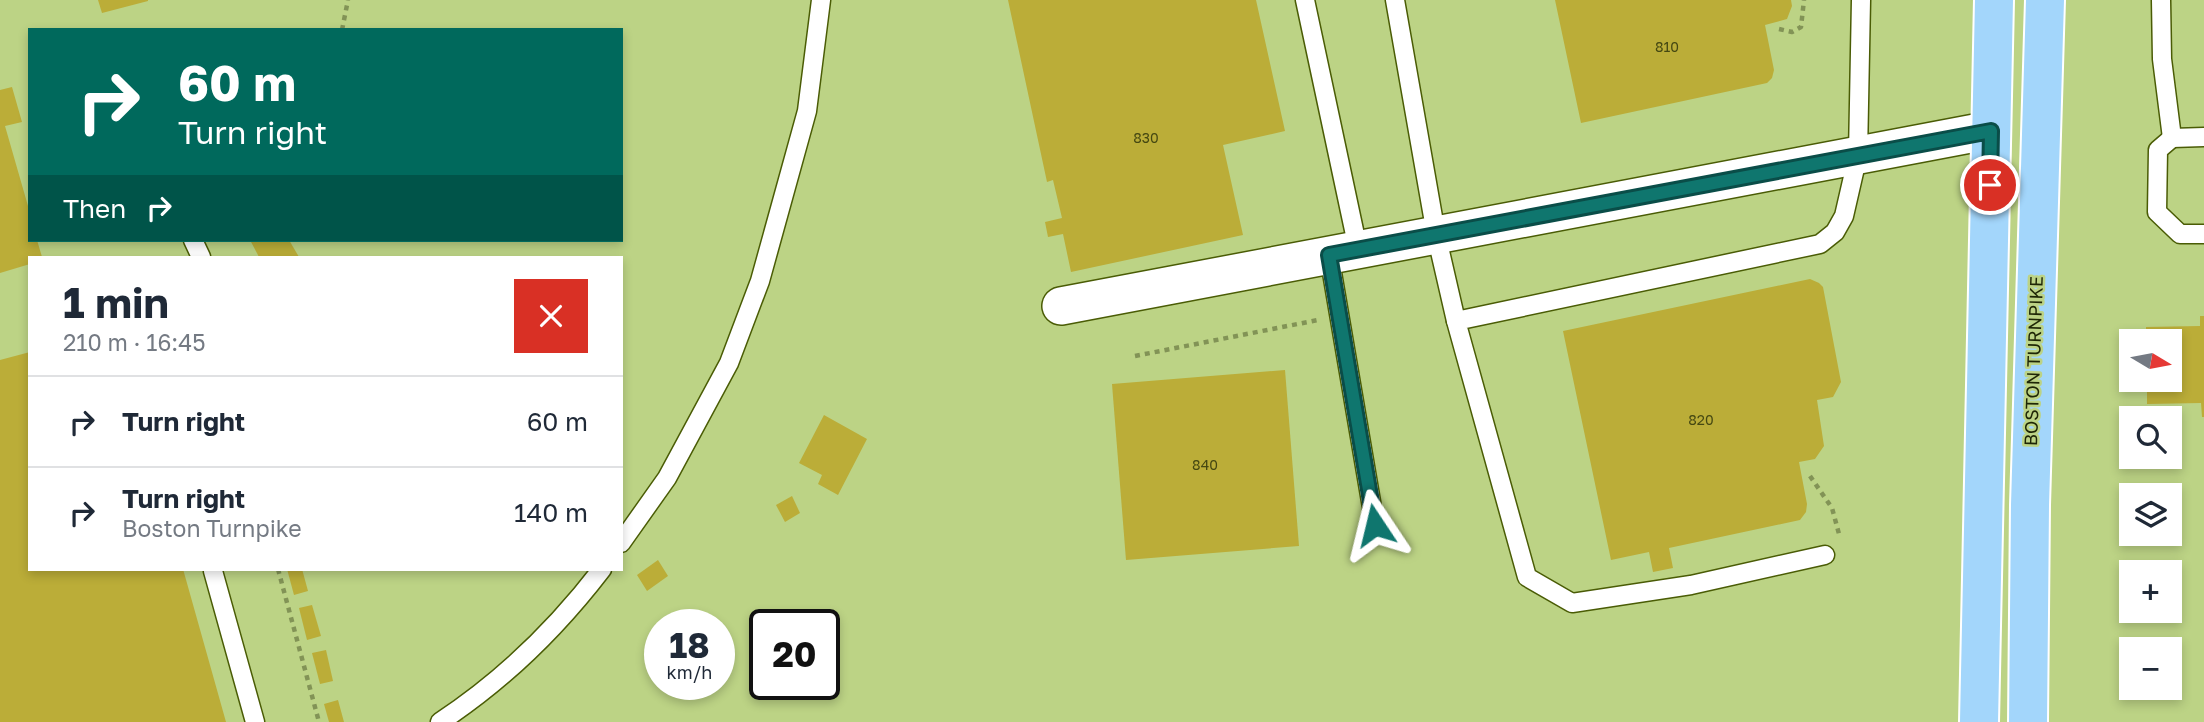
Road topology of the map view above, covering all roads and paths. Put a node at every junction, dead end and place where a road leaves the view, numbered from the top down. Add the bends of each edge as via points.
1 (348, 0) edge
2 (821, 0) edge
3 (1305, 0) edge
4 (1395, 0) edge
5 (1804, 0) edge
6 (1861, 0) edge
7 (1994, 0) edge
8 (2045, 0) edge
9 (2161, 0) edge
10 (342, 28) edge
11 (1779, 29) dead end
12 (1991, 131) junction
13 (2204, 137) edge
14 (2172, 138) junction
15 (1858, 155) junction
16 (1436, 234) junction
17 (2204, 234) edge
18 (1343, 252) junction
19 (1061, 306) dead end
20 (1339, 316) junction
21 (1456, 321) junction
22 (1135, 356) dead end
23 (1810, 476) dead end
24 (1375, 525) dead end
25 (623, 540) edge
26 (1825, 555) joint
27 (212, 571) dead end
28 (279, 571) edge
29 (600, 571) edge
30 (255, 722) edge
31 (319, 722) edge
32 (440, 722) edge
33 (1979, 722) edge
34 (2028, 722) edge

1 - 10 path
2 - 25 lane via 807,111 760,281 729,363 667,478
3 - 18 lane
4 - 16 lane
5 - 11 path via 1801,27 1792,32
6 - 15 lane
7 - 12 highway
8 - 34 highway, BOSTON TURNPIKE
9 - 14 lane via 2162,59
12 - 15 street
12 - 33 highway
13 - 14 lane
14 - 17 lane via 2158,150 2157,212 2180,234
15 - 16 street
15 - 21 lane via 1844,216 1835,232 1819,244
16 - 18 street
16 - 21 lane
18 - 19 street
18 - 20 lane
20 - 22 path
20 - 24 lane
21 - 26 lane via 1527,577 1572,603 1690,585
23 - 26 path via 1832,508 1841,543
27 - 30 lane
28 - 31 path
29 - 32 lane via 544,639

